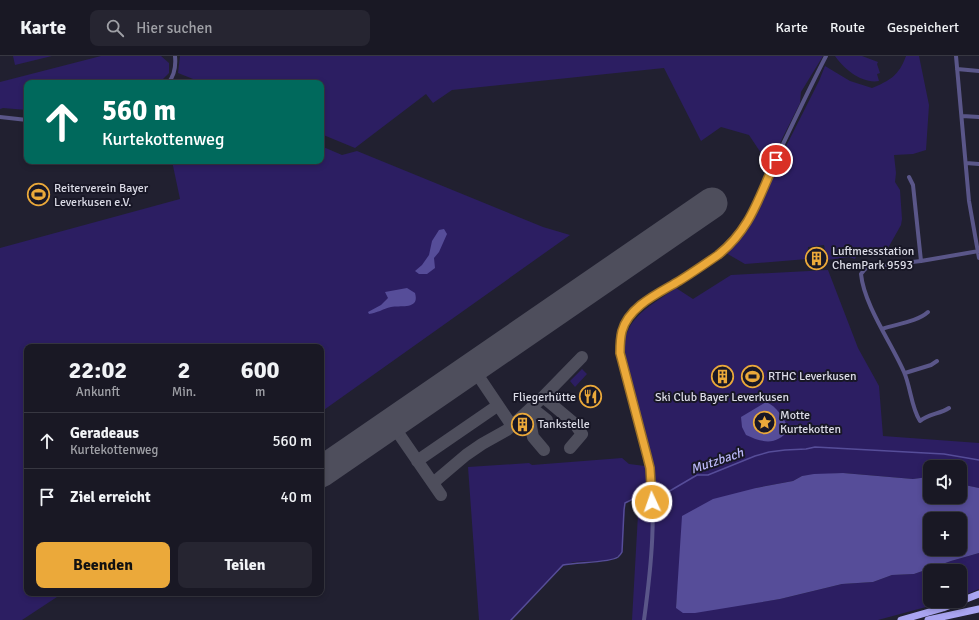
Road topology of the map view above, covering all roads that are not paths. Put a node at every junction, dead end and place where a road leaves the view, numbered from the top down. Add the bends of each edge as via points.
1 (175, 56) edge
2 (826, 56) edge
3 (956, 56) edge
4 (957, 69) junction
5 (979, 71) edge
6 (170, 80) edge
7 (962, 116) junction
8 (0, 117) edge
9 (979, 118) edge
10 (24, 120) edge
11 (966, 163) junction
12 (979, 164) edge
13 (909, 177) dead end
14 (979, 251) edge
15 (979, 258) edge
16 (921, 261) junction
17 (928, 312) dead end
18 (882, 329) junction
19 (937, 361) dead end
20 (905, 373) junction
21 (949, 408) dead end
22 (979, 594) edge
23 (979, 609) edge
24 (644, 620) edge
25 (901, 620) edge
26 (928, 620) edge

1 - 6 street via 175,69
2 - 24 street via 742,232 718,255 638,307 622,330 620,353 647,456 651,491 651,556
3 - 4 street
4 - 5 street
4 - 7 street
7 - 9 street
7 - 11 street
8 - 10 street
11 - 12 street
11 - 14 street via 969,201
13 - 16 street via 913,185
14 - 15 street
14 - 16 street
16 - 18 street via 868,267 861,274 868,299
17 - 18 street via 922,317
18 - 20 street
19 - 20 street via 931,366
20 - 21 street via 920,421
22 - 25 highway
23 - 26 highway

